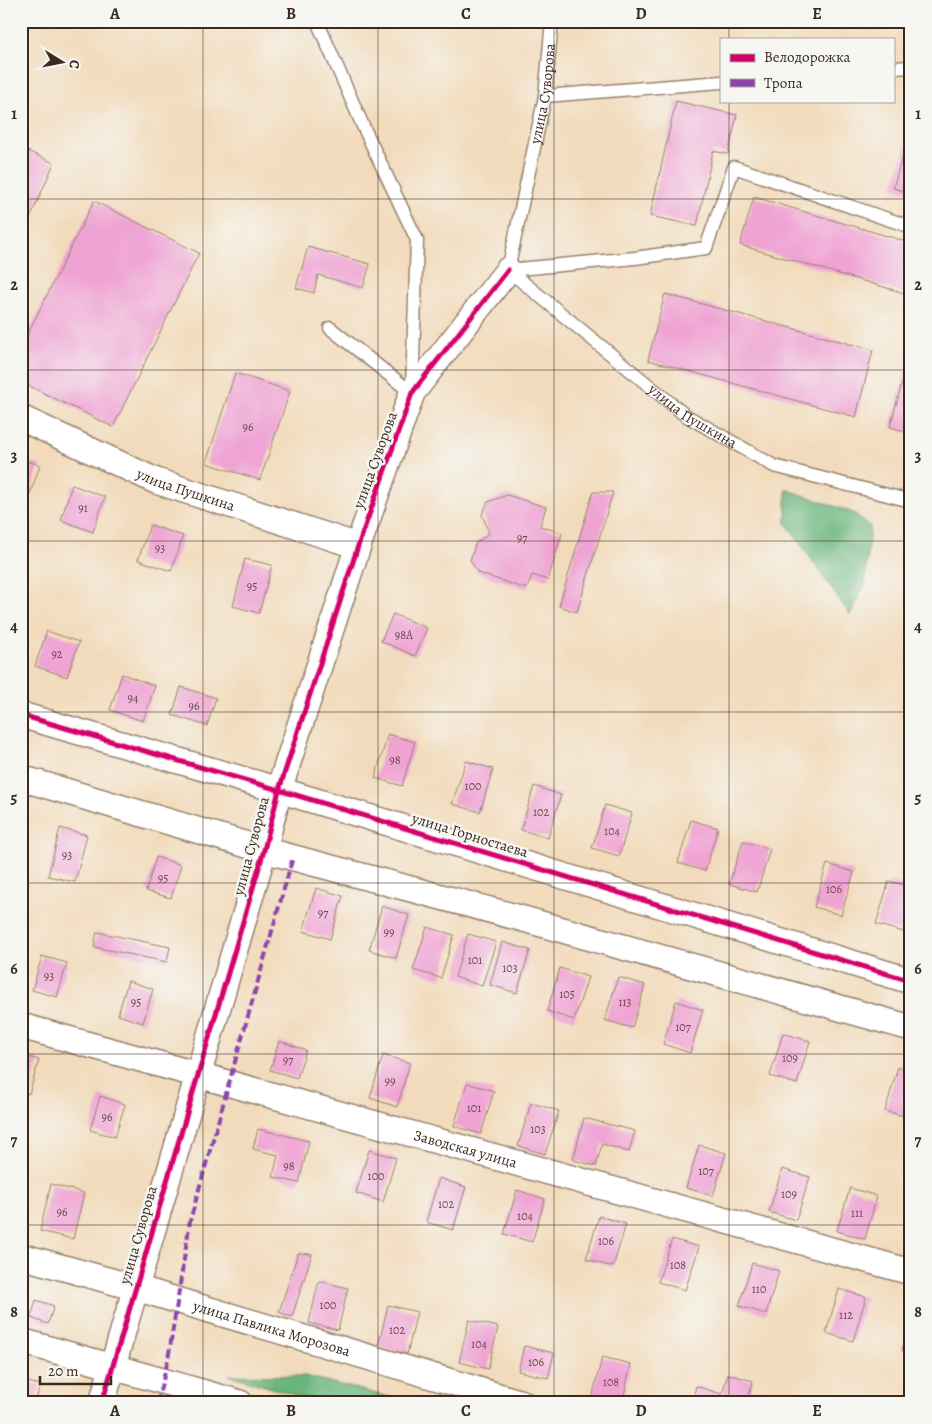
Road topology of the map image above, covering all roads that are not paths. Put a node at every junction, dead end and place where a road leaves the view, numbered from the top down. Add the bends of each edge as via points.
1 (317, 21) edge
2 (552, 21) edge
3 (911, 67) edge
4 (894, 68) edge
5 (720, 82) edge
6 (545, 96) junction
7 (911, 227) edge
8 (508, 270) junction
9 (330, 328) dead end
10 (412, 393) junction
11 (21, 418) edge
12 (911, 501) edge
13 (358, 546) junction
14 (21, 715) edge
15 (21, 778) edge
16 (279, 790) junction
17 (264, 850) junction
18 (911, 981) edge
19 (21, 1026) edge
20 (911, 1028) edge
21 (197, 1076) junction
22 (21, 1256) edge
23 (911, 1272) edge
24 (136, 1288) junction
25 (21, 1341) edge
26 (113, 1367) junction
27 (102, 1403) edge
28 (240, 1403) edge
29 (522, 1403) edge

1 - 10 lane via 362,126 417,240
2 - 6 lane, улица Суворова
3 - 4 lane
5 - 6 lane
6 - 8 lane, улица Суворова
7 - 8 lane via 734,167 706,248
8 - 10 street, улица Суворова
8 - 12 lane, улица Пушкина via 685,416 774,466
9 - 10 lane
10 - 13 street, улица Суворова
11 - 13 street, улица Пушкина via 156,481
13 - 16 street, улица Суворова
14 - 16 street, улица Горностаева
15 - 17 street
16 - 17 street, улица Суворова
16 - 18 street, улица Горностаева
17 - 20 street
17 - 21 street, улица Суворова
19 - 21 street, Заводская улица
21 - 23 street, Заводская улица
21 - 24 street, улица Суворова
22 - 24 street, улица Павлика Морозова
24 - 26 street, улица Суворова
24 - 29 street, улица Павлика Морозова
25 - 26 street
26 - 27 street, улица Суворова
26 - 28 street

